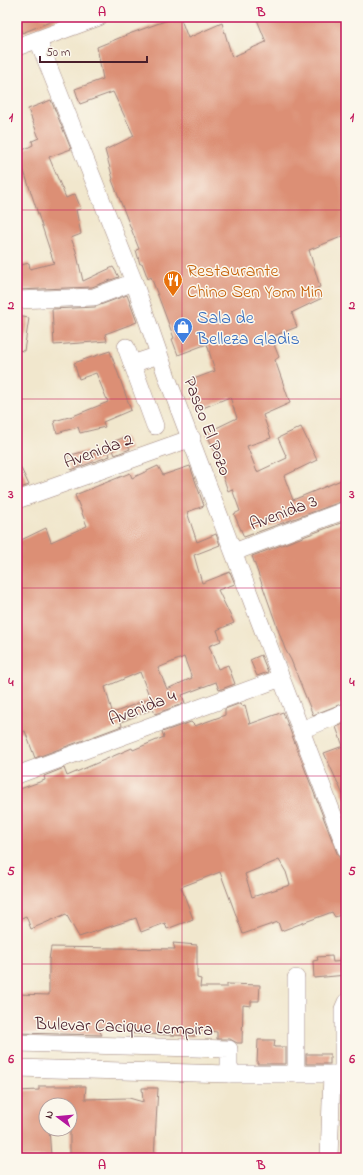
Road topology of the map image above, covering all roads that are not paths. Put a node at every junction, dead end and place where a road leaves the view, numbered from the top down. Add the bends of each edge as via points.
1 (99, 17) edge
2 (38, 40) junction
3 (17, 47) edge
4 (134, 282) junction
5 (17, 300) edge
6 (126, 347) dead end
7 (159, 355) junction
8 (132, 364) junction
9 (154, 426) dead end
10 (192, 438) junction
11 (17, 500) edge
12 (346, 510) edge
13 (234, 552) junction
14 (281, 678) junction
15 (346, 712) edge
16 (301, 730) junction
17 (17, 775) edge
18 (346, 849) edge
19 (296, 978) dead end
20 (346, 1002) edge
21 (17, 1043) edge
22 (17, 1068) edge
23 (229, 1074) junction
24 (296, 1074) junction
25 (340, 1074) edge
26 (329, 1158) edge

1 - 2 street
2 - 3 street
2 - 4 street, Paseo El Pozo
4 - 5 street via 94,297
4 - 7 street, Paseo El Pozo
6 - 8 street
7 - 8 street
7 - 10 street, Paseo El Pozo
8 - 9 street
10 - 11 street, Avenida 2
10 - 13 street, Paseo El Pozo
12 - 13 street, Avenida 3
13 - 14 street, Paseo El Pozo
14 - 16 street, Paseo El Pozo
14 - 17 street, Avenida 4
15 - 16 street
16 - 18 street, Paseo El Pozo
19 - 24 street
20 - 25 street via 343,1009
21 - 23 street, Bulevar Cacique Lempira via 229,1049
22 - 23 street
23 - 24 street
24 - 25 street
25 - 26 street

